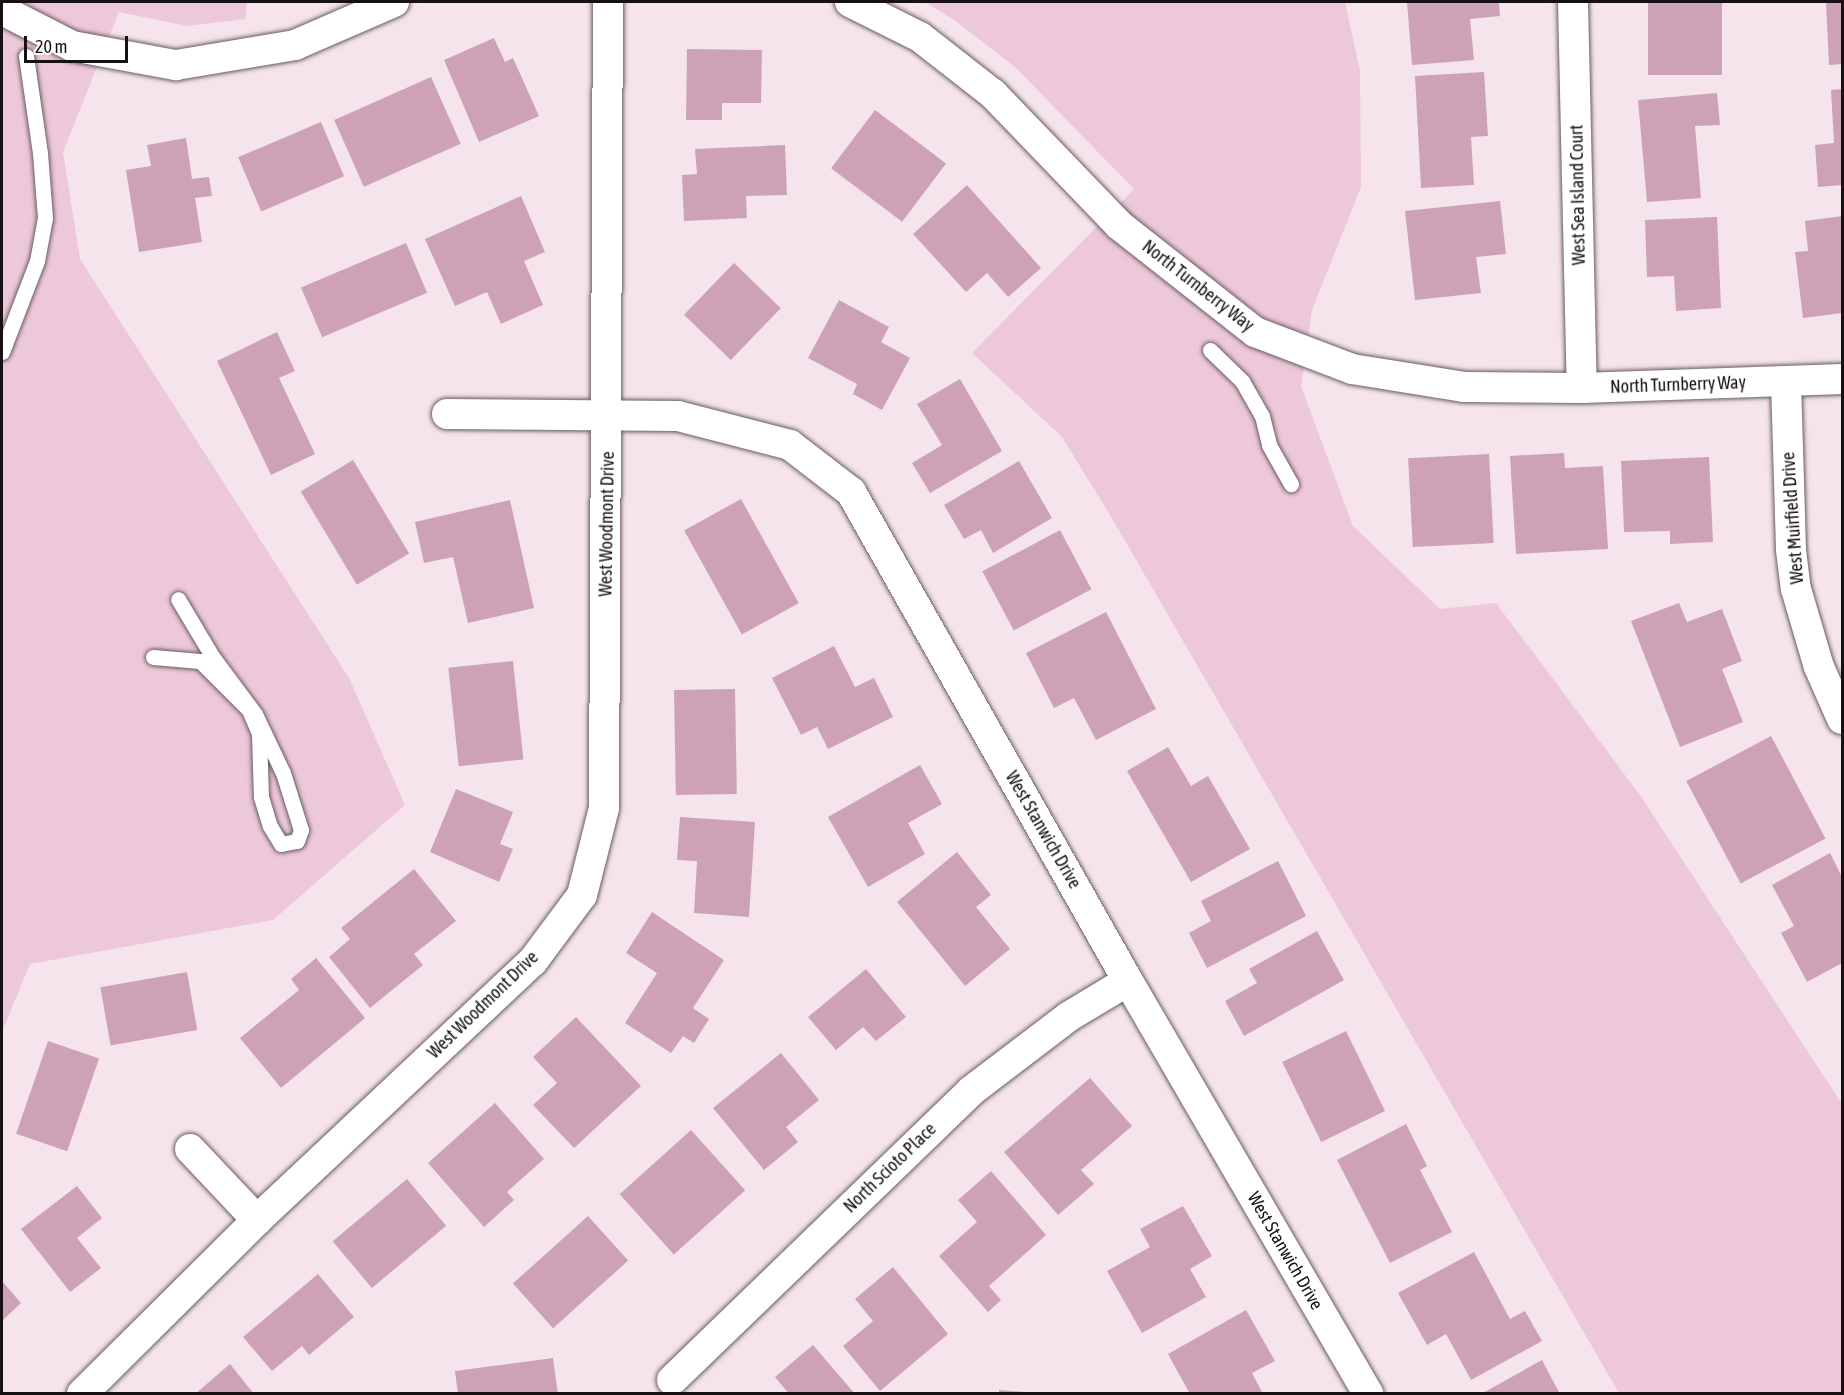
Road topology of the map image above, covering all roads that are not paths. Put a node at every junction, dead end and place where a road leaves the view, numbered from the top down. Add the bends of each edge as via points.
1 (394, 2) edge
2 (608, 2) edge
3 (850, 2) edge
4 (1573, 2) edge
5 (2, 10) edge
6 (26, 56) dead end
7 (1210, 350) dead end
8 (2, 352) edge
9 (1842, 379) edge
10 (1786, 381) junction
11 (1582, 388) junction
12 (447, 414) dead end
13 (608, 416) junction
14 (1291, 484) dead end
15 (178, 599) dead end
16 (153, 657) dead end
17 (1842, 719) edge
18 (1128, 981) junction
19 (190, 1149) dead end
20 (257, 1220) junction
21 (672, 1380) dead end
22 (82, 1394) edge
23 (1368, 1394) edge

1 - 5 street via 295,45 177,65 72,46
2 - 13 street, West Woodmont Drive
3 - 11 street, North Turnberry Way via 920,37 993,94 1119,225 1255,332 1352,369 1464,387
4 - 11 street, West Sea Island Court
6 - 8 lane via 45,218 37,261
7 - 14 lane via 1242,381 1262,416 1269,445
9 - 10 street, North Turnberry Way
10 - 11 street, North Turnberry Way
10 - 17 street, West Muirfield Drive via 1791,550 1797,590 1819,667
12 - 13 street
13 - 18 street, West Stanwich Drive via 678,416 790,445 851,492
13 - 20 street, West Woodmont Drive via 604,808 582,895 533,960
15 - 16 lane via 212,656 255,714 283,773 301,830 297,841 280,844 270,826 261,797 259,734 249,710 200,661
18 - 21 street, North Scioto Place via 1068,1017 970,1090
18 - 23 street, West Stanwich Drive
19 - 20 street
20 - 22 street, West Woodmont Drive

